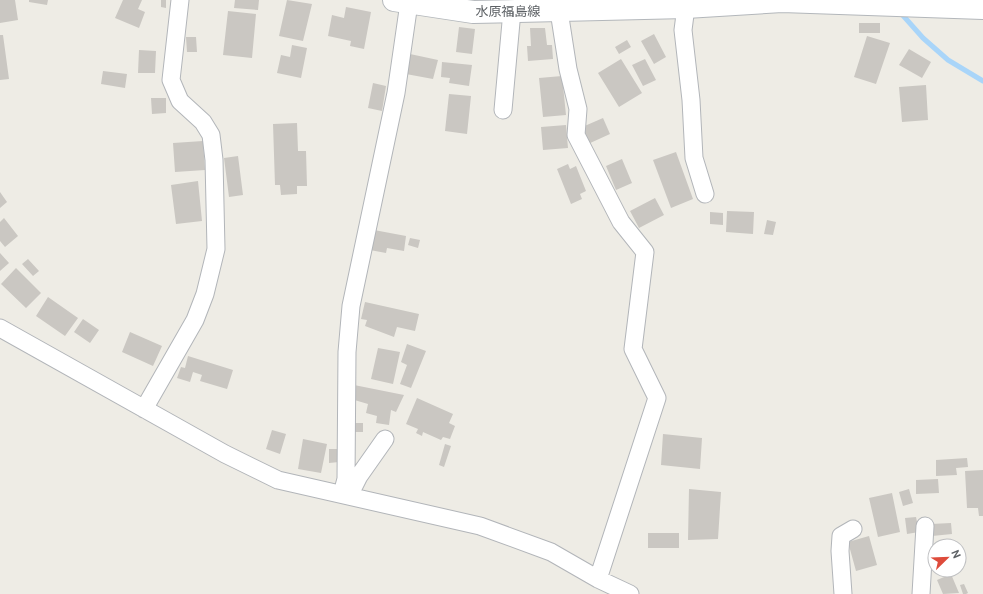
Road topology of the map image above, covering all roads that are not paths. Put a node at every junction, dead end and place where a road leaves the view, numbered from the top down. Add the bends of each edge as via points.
1 (180, 0) edge
2 (402, 1) edge
3 (686, 7) junction
4 (983, 8) edge
5 (512, 11) junction
6 (559, 11) junction
7 (503, 110) dead end
8 (705, 194) dead end
9 (0, 328) edge
10 (144, 410) junction
11 (385, 439) dead end
12 (346, 495) junction
13 (925, 526) dead end
14 (853, 529) dead end
15 (598, 579) junction
16 (630, 594) edge
17 (843, 594) edge
18 (922, 594) edge

1 - 10 street via 171,80 180,102 203,122 211,135 216,249 196,320
2 - 5 main road, 水原福島線 via 473,12
2 - 12 street via 396,94 351,306 347,352
3 - 4 main road, 水原福島線 via 782,1
3 - 6 main road, 水原福島線
3 - 8 street via 683,30 694,158
5 - 6 main road, 水原福島線
5 - 7 street
6 - 15 street via 568,69 578,109 576,136 621,222 645,252 633,349 658,398
9 - 10 street
10 - 12 street via 278,480
11 - 12 street
12 - 15 street via 480,526 551,552
13 - 18 street
14 - 17 street via 841,536
15 - 16 street

